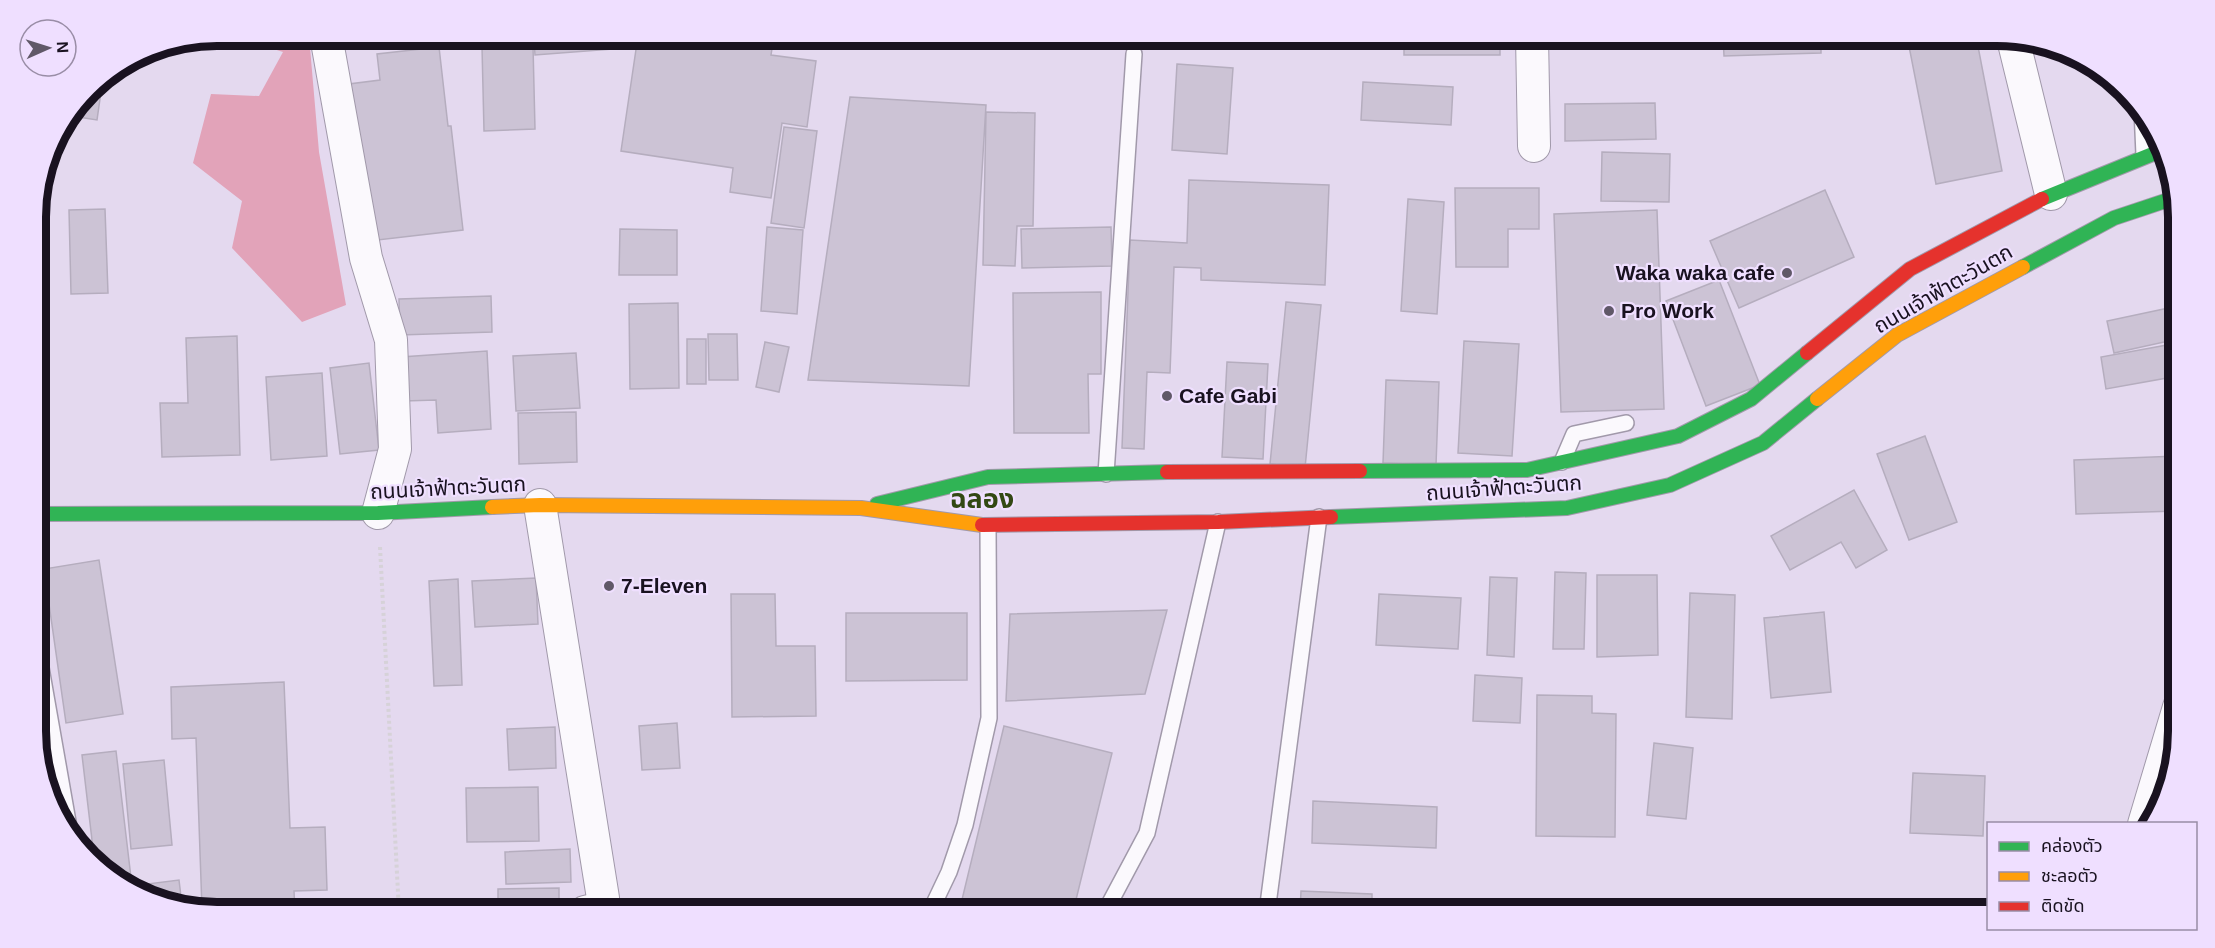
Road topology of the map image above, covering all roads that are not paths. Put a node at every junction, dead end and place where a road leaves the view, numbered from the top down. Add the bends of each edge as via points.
1 (328, 47) edge
2 (1532, 47) edge
3 (2015, 48) edge
4 (1134, 54) dead end
5 (2143, 127) edge
6 (1534, 146) dead end
7 (2155, 152) edge
8 (2144, 155) junction
9 (2051, 194) junction
10 (2167, 201) edge
11 (1626, 423) dead end
12 (1562, 462) junction
13 (1106, 474) junction
14 (540, 505) junction
15 (861, 508) junction
16 (1320, 512) junction
17 (378, 513) junction
18 (46, 514) edge
19 (1219, 517) junction
20 (988, 526) junction
21 (46, 697) edge
22 (2163, 772) edge
23 (2150, 806) edge
24 (66, 809) edge
25 (1268, 901) edge
26 (602, 902) edge
27 (935, 902) edge
28 (1111, 902) edge

1 - 17 street via 366,258 391,340 395,449
2 - 6 street
3 - 9 street
4 - 13 lane
5 - 8 lane
7 - 8 main road, ถนนเจ้าฟ้าตะวันตก
8 - 9 main road, ถนนเจ้าฟ้าตะวันตก
9 - 12 main road, ถนนเจ้าฟ้าตะวันตก via 1910,269 1751,399 1678,436
10 - 16 main road, ถนนเจ้าฟ้าตะวันตก via 2114,218 1898,335 1762,443 1670,484 1567,508 1462,514
11 - 12 lane via 1574,434
12 - 13 main road, ถนนเจ้าฟ้าตะวันตก via 1527,470 1324,478
13 - 15 main road, ถนนเจ้าฟ้าตะวันตก via 988,477
14 - 15 main road, ถนนเจ้าฟ้าตะวันตก
14 - 17 main road, ถนนเจ้าฟ้าตะวันตก
14 - 26 street
15 - 20 main road, ถนนเจ้าฟ้าตะวันตก
16 - 19 main road, ถนนเจ้าฟ้าตะวันตก
16 - 25 lane
17 - 18 main road, ถนนเจ้าฟ้าตะวันตก
19 - 20 main road, ถนนเจ้าฟ้าตะวันตก
19 - 28 lane via 1147,833
20 - 27 lane via 989,718 965,825 950,872
21 - 24 lane
22 - 23 street

